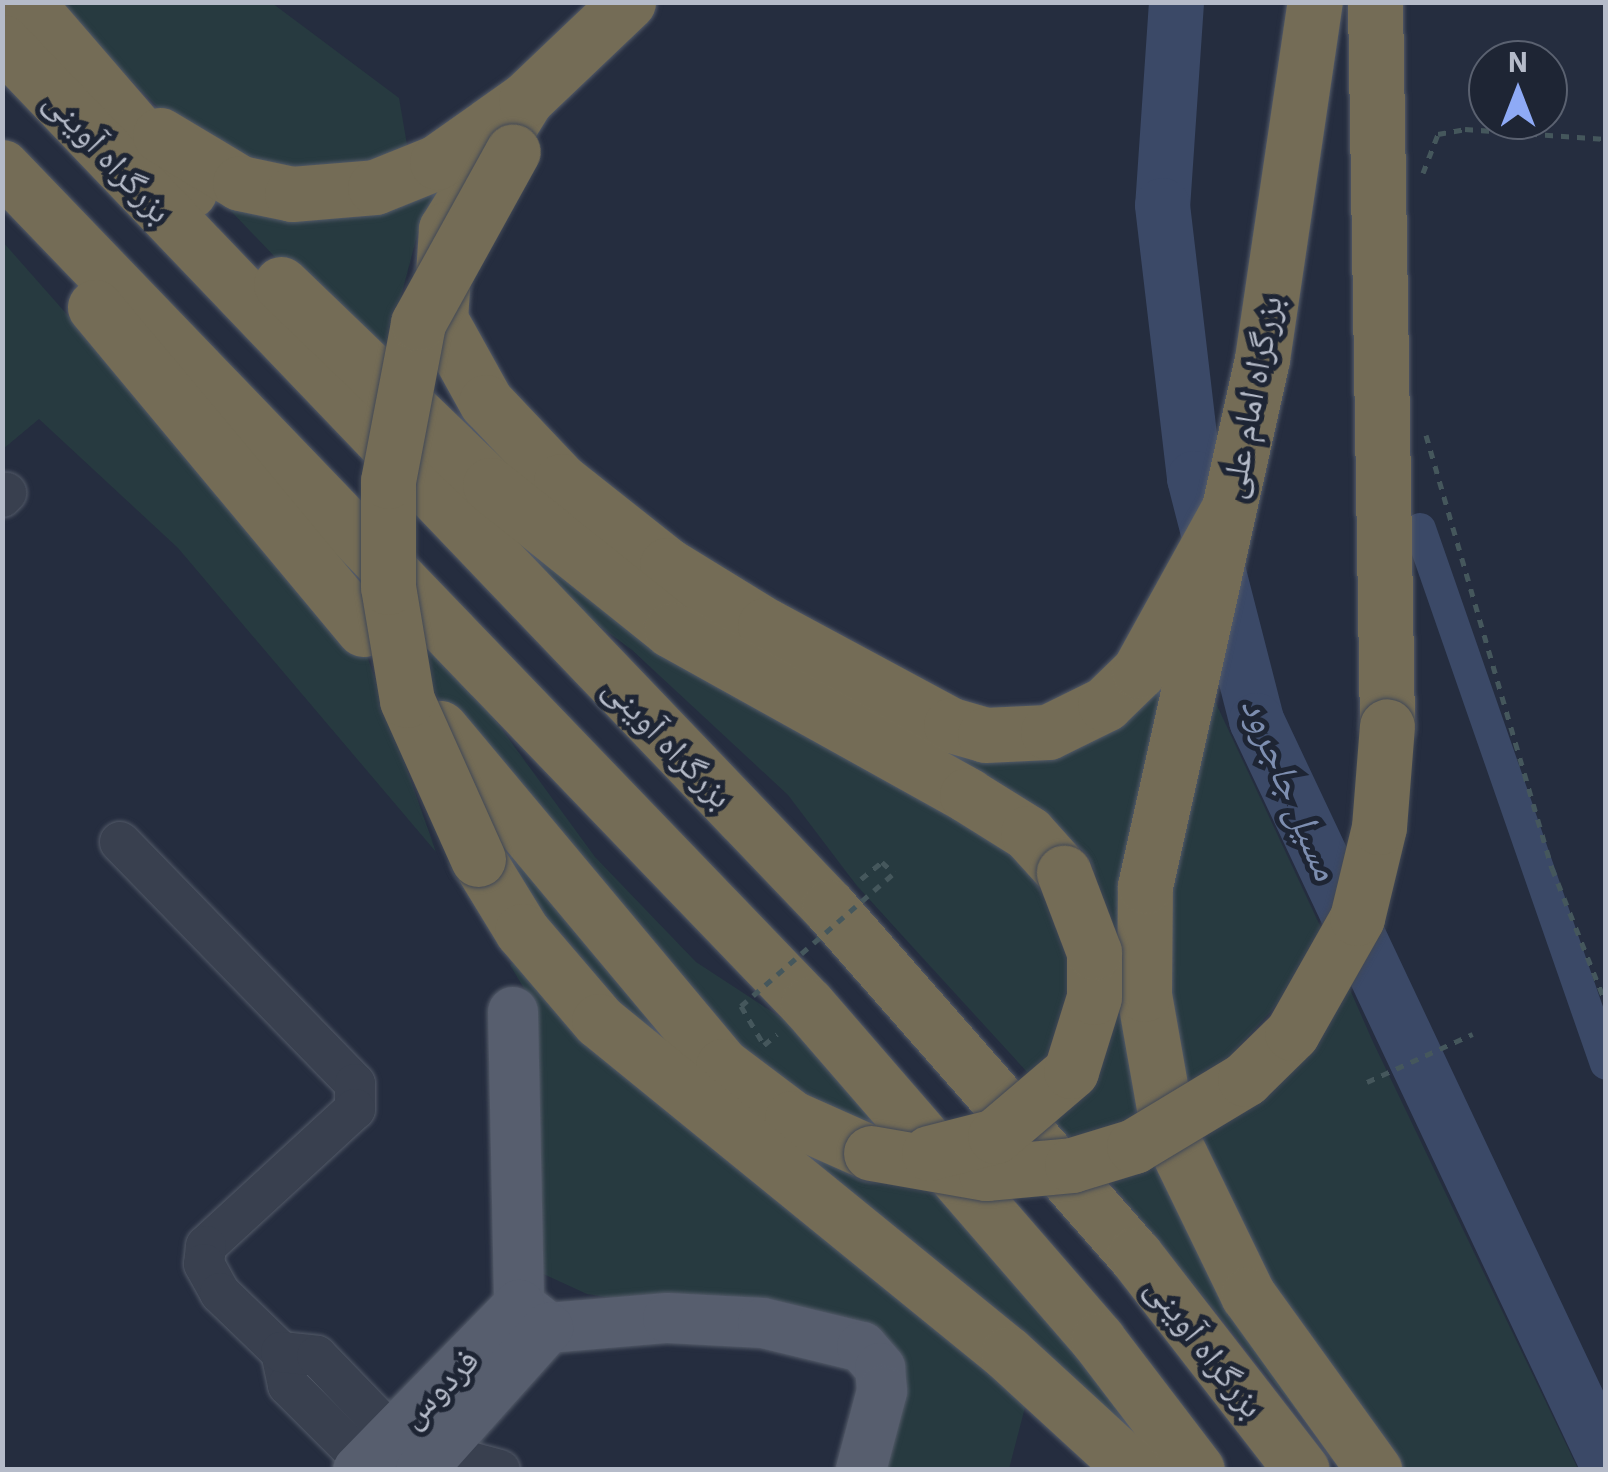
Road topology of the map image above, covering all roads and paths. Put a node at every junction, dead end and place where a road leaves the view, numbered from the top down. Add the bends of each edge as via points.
1 (26, 2) edge
2 (628, 2) edge
3 (671, 2) edge
4 (1315, 2) edge
5 (1375, 2) edge
6 (2, 42) edge
7 (526, 99) junction
8 (128, 118) junction
9 (1606, 139) edge
10 (2, 170) edge
11 (1421, 193) dead end
12 (1422, 420) dead end
13 (1228, 510) junction
14 (363, 630) dead end
15 (440, 728) dead end
16 (120, 842) dead end
17 (882, 862) dead end
18 (1606, 1004) edge
19 (513, 1012) dead end
20 (1473, 1034) dead end
21 (764, 1045) dead end
22 (1367, 1082) dead end
23 (871, 1152) junction
24 (534, 1316) junction
25 (395, 1458) edge
26 (500, 1470) edge
27 (861, 1470) edge
28 (1134, 1470) edge
29 (1197, 1470) edge
30 (1302, 1470) edge
31 (1374, 1470) edge

1 - 8 highway
2 - 7 highway
3 - 28 highway, bridge via 514,152 418,323 388,480 388,587 407,700 478,859 522,932 599,1022 994,1342
4 - 13 highway, بزرگراه امام علی via 1262,360
5 - 23 highway, bridge via 1387,726 1379,827 1357,918 1308,1010 1244,1079 1134,1146 1072,1165 986,1173
6 - 30 highway, بزرگراه آوینی via 829,907 1135,1255
7 - 8 highway via 437,162 333,193 240,183
7 - 13 highway via 446,229 440,319 486,402 562,480 666,565 952,725 985,736 1048,732 1105,704 1140,670
8 - 23 highway, bridge via 210,216 562,548 672,630 1013,824 1064,873 1094,952 1094,997 1071,1071 995,1136 954,1150
9 - 11 path via 1438,134 1424,155
10 - 14 highway via 176,411
10 - 29 highway via 808,1005 1086,1325
12 - 18 path via 1552,868
13 - 31 highway, بزرگراه امام علی via 1212,609 1163,787 1142,934 1172,1130 1248,1295
15 - 23 highway via 723,1066 792,1118
16 - 25 street via 355,1084 355,1109 206,1246 220,1293 281,1352 317,1356
17 - 21 path, bridge via 894,873 741,1006
19 - 24 main road
20 - 22 path
24 - 25 main road, فردوس
24 - 27 main road via 668,1318 815,1332 862,1346 880,1368 882,1391
25 - 26 street

